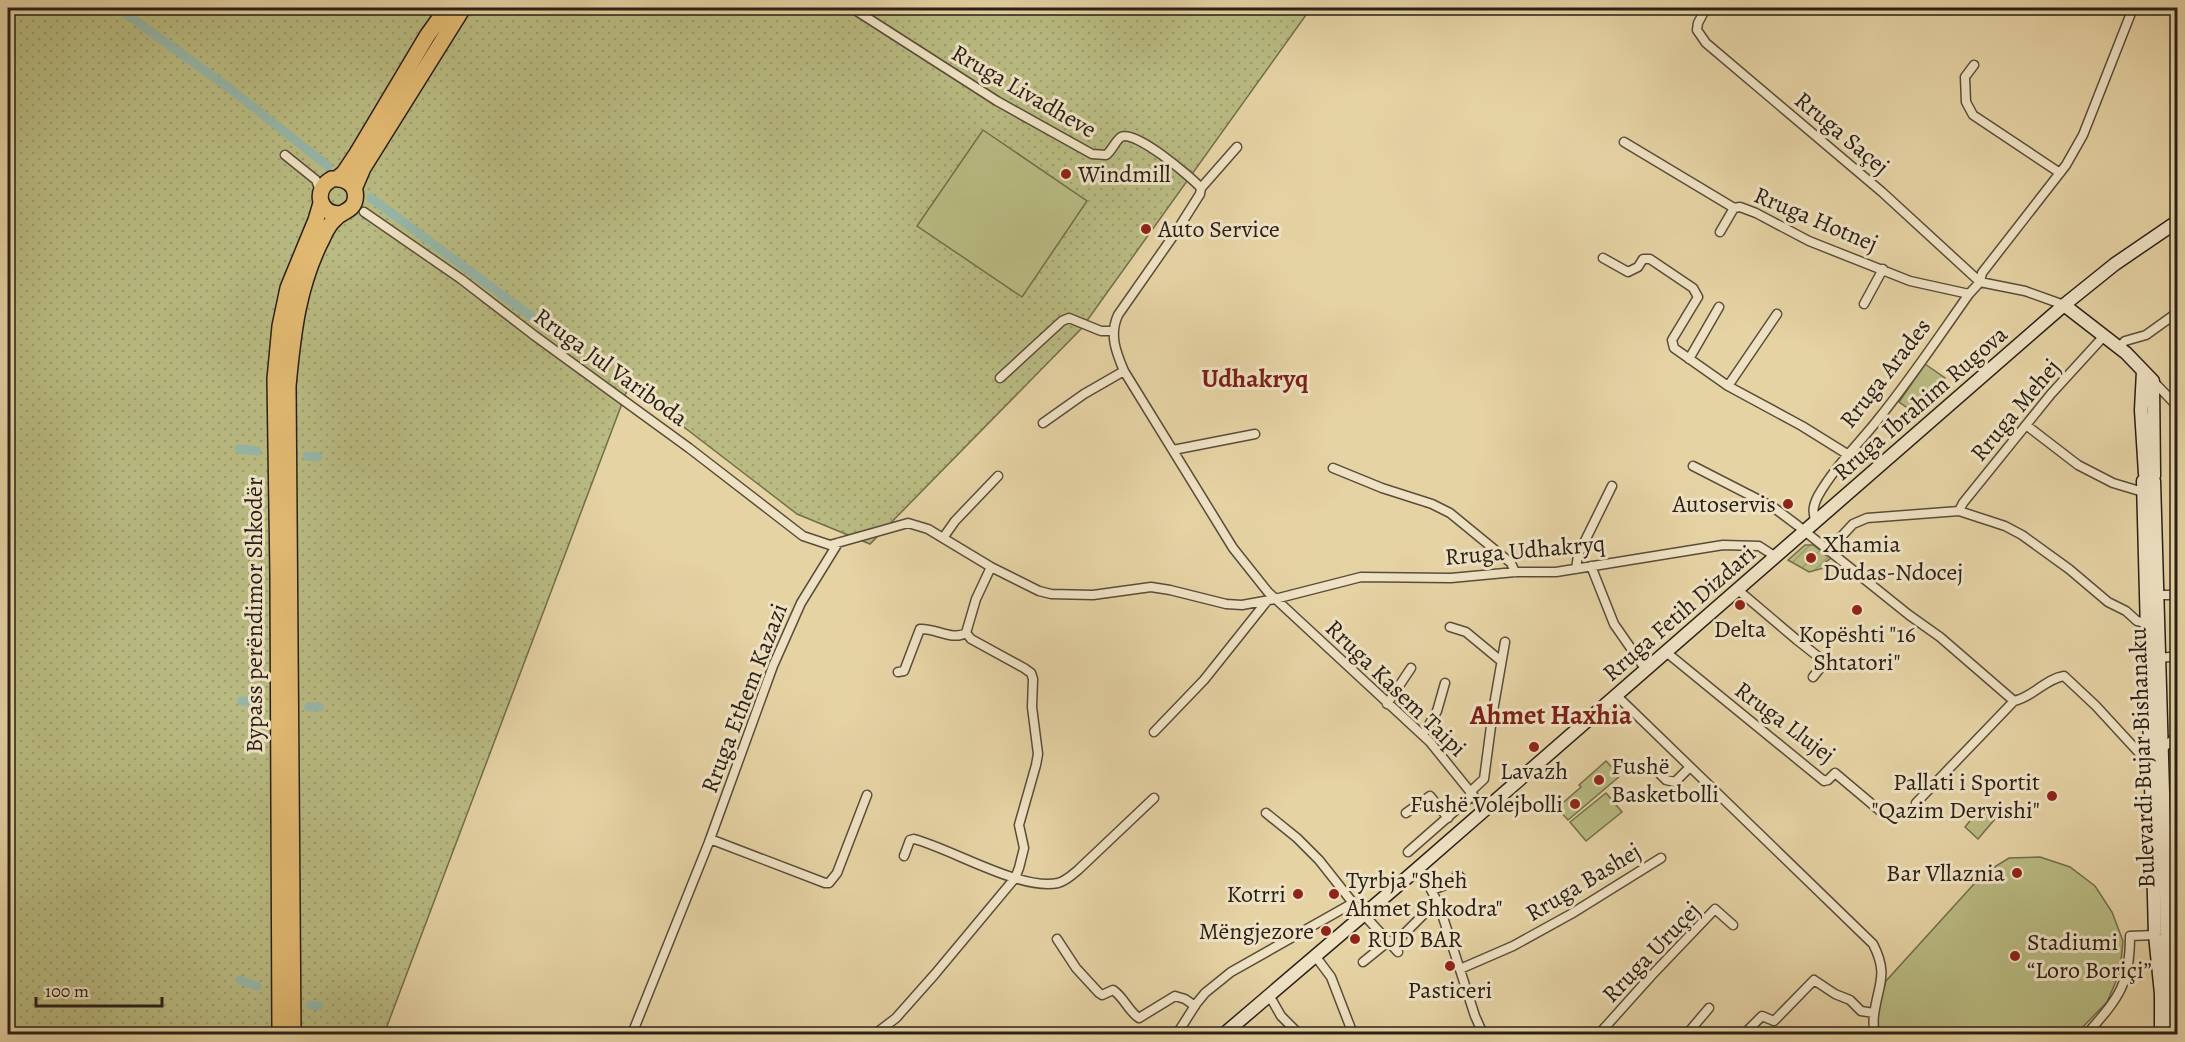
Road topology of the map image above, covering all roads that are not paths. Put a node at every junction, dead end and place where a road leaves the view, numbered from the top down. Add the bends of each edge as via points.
1 (447, 8) edge
2 (463, 8) edge
3 (852, 8) edge
4 (1706, 8) edge
5 (2122, 8) edge
6 (2132, 10) edge
7 (1974, 65) dead end
8 (1624, 142) dead end
9 (1237, 147) dead end
10 (285, 155) dead end
11 (2060, 173) junction
12 (313, 176) junction
13 (335, 178) junction
14 (1201, 188) junction
15 (355, 194) junction
16 (320, 197) junction
17 (1734, 208) junction
18 (364, 212) junction
19 (343, 213) junction
20 (2178, 221) edge
21 (1720, 232) dead end
22 (1603, 258) dead end
23 (1882, 269) junction
24 (1980, 282) junction
25 (1969, 294) junction
26 (1864, 304) dead end
27 (2064, 305) junction
28 (1719, 308) dead end
29 (2178, 312) edge
30 (1777, 314) dead end
31 (1113, 331) junction
32 (2104, 336) junction
33 (2137, 339) junction
34 (2125, 352) junction
35 (1689, 359) junction
36 (1124, 371) junction
37 (2143, 371) junction
38 (1000, 378) dead end
39 (2153, 381) junction
40 (1728, 386) junction
41 (2178, 407) edge
42 (1043, 423) dead end
43 (2026, 425) junction
44 (1255, 434) dead end
45 (1173, 450) junction
46 (1847, 454) junction
47 (1694, 466) dead end
48 (1333, 468) dead end
49 (998, 476) dead end
50 (2148, 481) junction
51 (1612, 486) dead end
52 (1959, 511) junction
53 (1815, 522) junction
54 (1804, 532) junction
55 (943, 538) junction
56 (838, 543) junction
57 (1828, 551) junction
58 (1776, 557) junction
59 (1591, 566) junction
60 (991, 567) junction
61 (1575, 569) junction
62 (1515, 572) junction
63 (1738, 590) junction
64 (2158, 595) junction
65 (2178, 595) edge
66 (1271, 600) junction
67 (2153, 624) junction
68 (1450, 627) dead end
69 (966, 633) junction
70 (1505, 642) dead end
71 (1666, 652) junction
72 (2178, 656) edge
73 (2160, 658) junction
74 (1501, 661) junction
75 (1411, 668) dead end
76 (1646, 670) junction
77 (898, 672) dead end
78 (1813, 676) dead end
79 (1445, 683) dead end
80 (1616, 695) junction
81 (2014, 701) junction
82 (1387, 704) junction
83 (1154, 732) dead end
84 (1423, 735) junction
85 (2178, 736) edge
86 (2156, 754) junction
87 (1690, 768) junction
88 (1660, 774) dead end
89 (1472, 793) junction
90 (867, 795) dead end
91 (1154, 798) dead end
92 (1916, 803) dead end
93 (1485, 810) junction
94 (1879, 810) dead end
95 (1266, 813) dead end
96 (1406, 813) dead end
97 (1448, 818) junction
98 (710, 839) junction
99 (1408, 852) dead end
100 (904, 856) dead end
101 (1661, 858) dead end
102 (1419, 867) junction
103 (1457, 874) dead end
104 (1015, 878) junction
105 (1432, 890) junction
106 (1353, 903) junction
107 (1439, 905) junction
108 (1365, 914) junction
109 (1733, 925) dead end
110 (2155, 935) junction
111 (1057, 939) dead end
112 (1393, 946) junction
113 (1316, 957) junction
114 (1364, 962) dead end
115 (1460, 969) junction
116 (1269, 995) junction
117 (1195, 1006) junction
118 (1709, 1008) dead end
119 (1874, 1013) junction
120 (280, 1035) edge
121 (292, 1035) edge
122 (632, 1035) edge
123 (875, 1035) edge
124 (1177, 1035) edge
125 (1224, 1035) edge
126 (1299, 1035) edge
127 (1353, 1035) edge
128 (1483, 1035) edge
129 (1599, 1035) edge
130 (1687, 1035) edge
131 (1744, 1035) edge
132 (1874, 1035) edge
133 (2087, 1035) edge
134 (2161, 1035) edge
135 (2170, 1035) edge

1 - 13 highway, Bypass perëndimor Shkodër via 356,155 344,173
2 - 15 highway, Bypass perëndimor Shkodër via 363,168
3 - 14 street, Rruga Livadheve via 997,101 1092,154 1106,155 1121,137 1127,136 1154,149
4 - 24 street, Rruga Saçej via 1697,30 1706,43
5 - 6 street
6 - 11 street, Rruga Arades via 2084,135
7 - 11 street via 1965,77 1966,102 1973,115
8 - 17 street, Rruga Hotnej
9 - 14 street
10 - 12 street
11 - 24 street, Rruga Arades via 1982,273
12 - 13 street
12 - 16 street
13 - 15 highway via 349,182
13 - 16 highway, Bypass perëndimor Shkodër via 327,182
14 - 31 street via 1176,232 1123,307
15 - 18 street, Rruga Jul Variboda
15 - 19 highway, Bypass perëndimor Shkodër via 353,205
16 - 19 highway via 326,210
16 - 120 highway, Bypass perëndimor Shkodër via 316,220 288,288 275,380
17 - 21 street, Rruga Hotnej
17 - 23 street, Rruga Hotnej via 1755,213 1818,246
18 - 19 street
18 - 56 street, Rruga Jul Variboda via 461,279 803,536 830,545
19 - 121 highway, Bypass perëndimor Shkodër via 333,220 321,240 302,289 288,386
20 - 27 main road, Rruga Ibrahim Rugova
22 - 35 street via 1628,272 1650,259 1693,288 1698,297 1671,344
23 - 25 street, Rruga Hotnej via 1910,281
23 - 26 street, Rruga Hotnej
24 - 25 street, Rruga Arades
24 - 27 street, Rruga Ibrahim Rugova via 2025,291
25 - 46 street, Rruga Arades via 1914,373
27 - 32 main road, Rruga Ibrahim Rugova
27 - 53 main road, Rruga Ibrahim Rugova
28 - 35 street
29 - 33 street
30 - 40 street
31 - 36 street
31 - 38 street via 1101,331 1069,318
32 - 34 main road, Rruga Ibrahim Rugova
32 - 43 street, Rruga Mehej
33 - 34 street via 2135,351
33 - 34 street via 2125,341
34 - 37 main road, Rruga Ibrahim Rugova
35 - 40 street
36 - 42 street
36 - 45 street
37 - 39 main road, Rruga Ibrahim Rugova
37 - 50 main road, Bulevardi Bujar Bishanaku via 2141,413
39 - 41 street
39 - 50 main road, Bulevardi Bujar Bishanaku
40 - 46 street
43 - 50 street via 2078,465 2113,483
43 - 52 street, Rruga Mehej
44 - 45 street
45 - 66 street via 1233,548
46 - 53 street, Rruga Arades via 1814,505
47 - 54 street via 1773,507
48 - 62 street via 1450,513 1511,563
49 - 55 street
50 - 64 main road, Bulevardi Bujar Bishanaku
50 - 67 main road, Bulevardi Bujar Bishanaku
51 - 61 street
52 - 57 street via 1867,518 1853,524
52 - 67 street via 2022,535 2108,602 2137,621
53 - 54 main road, Rruga Ibrahim Rugova
54 - 57 street
54 - 58 main road, Rruga Fetih Dizdari
55 - 56 street, Rruga Udhakryq via 908,524
55 - 60 street, Rruga Udhakryq
56 - 98 street, Rruga Ethem Kazazi via 801,603 773,666
57 - 81 street via 1940,637
58 - 59 street, Rruga Udhakryq via 1759,546 1723,545
58 - 63 main road, Rruga Fetih Dizdari
59 - 61 street, Rruga Udhakryq
59 - 76 street via 1614,624
60 - 66 street, Rruga Udhakryq via 1051,594 1093,595 1151,587 1226,604
60 - 69 street
61 - 62 street, Rruga Udhakryq
62 - 66 street, Rruga Udhakryq via 1451,578 1361,578
63 - 71 main road, Rruga Fetih Dizdari
63 - 78 street via 1825,662
64 - 65 street
64 - 67 main road, Bulevardi Bujar Bishanaku
66 - 82 street, Rruga Kasem Taipi
66 - 83 street
67 - 73 main road, Bulevardi Bujar Bishanaku
67 - 86 main road, Bulevardi Bujar Bishanaku
68 - 74 street via 1466,632
69 - 77 street via 954,636 920,629 904,670
69 - 104 street via 1024,668 1033,680 1038,754 1019,825 1024,848
70 - 74 street
71 - 76 main road, Rruga Fetih Dizdari
71 - 94 street, Rruga Llujej via 1824,781 1836,773
72 - 73 street
73 - 86 main road, Bulevardi Bujar Bishanaku
74 - 89 street via 1484,779
75 - 82 street
76 - 80 main road, Rruga Fetih Dizdari
79 - 84 street via 1437,711
80 - 87 street
80 - 93 main road, Rruga Fetih Dizdari
81 - 86 street via 2064,676 2139,754
81 - 92 street
82 - 84 street, Rruga Kasem Taipi
84 - 89 street, Rruga Kasem Taipi
85 - 86 street
86 - 110 main road, Bulevardi Bujar Bishanaku
86 - 135 main road, Bulevardi Bujar Bishanaku
87 - 88 street via 1675,782
87 - 119 street via 1873,944 1881,959 1882,974
89 - 93 street, Rruga Kasem Taipi
89 - 97 street
90 - 98 street via 830,883
91 - 104 street via 1068,879 1046,883
93 - 102 main road, Rruga Fetih Dizdari
95 - 106 street via 1297,837
96 - 97 street via 1430,796
97 - 99 street
98 - 122 street, Rruga Ethem Kazazi
100 - 104 street via 914,838
101 - 115 street, Rruga Bashej via 1571,914
102 - 105 street
102 - 108 main road, Rruga Fetih Dizdari
103 - 105 street via 1462,879
104 - 123 street via 931,979
105 - 107 street
106 - 108 street
106 - 117 street via 1231,972
107 - 112 street via 1431,907
107 - 115 street
108 - 112 street
108 - 113 main road, Rruga Fetih Dizdari
109 - 129 street, Rruga Uruçej via 1715,909
110 - 133 street via 2130,936 2130,962 2120,993
110 - 134 main road, Bulevardi Bujar Bishanaku
111 - 117 street via 1099,993 1113,990 1139,1018 1175,996
112 - 114 street
113 - 116 main road, Rruga Fetih Dizdari
113 - 127 street via 1336,988
115 - 128 street
116 - 125 main road, Rruga Fetih Dizdari
116 - 126 street
117 - 124 street
118 - 130 street
119 - 131 street via 1861,1011 1850,1000 1814,980 1774,1022 1762,1016
119 - 132 street

